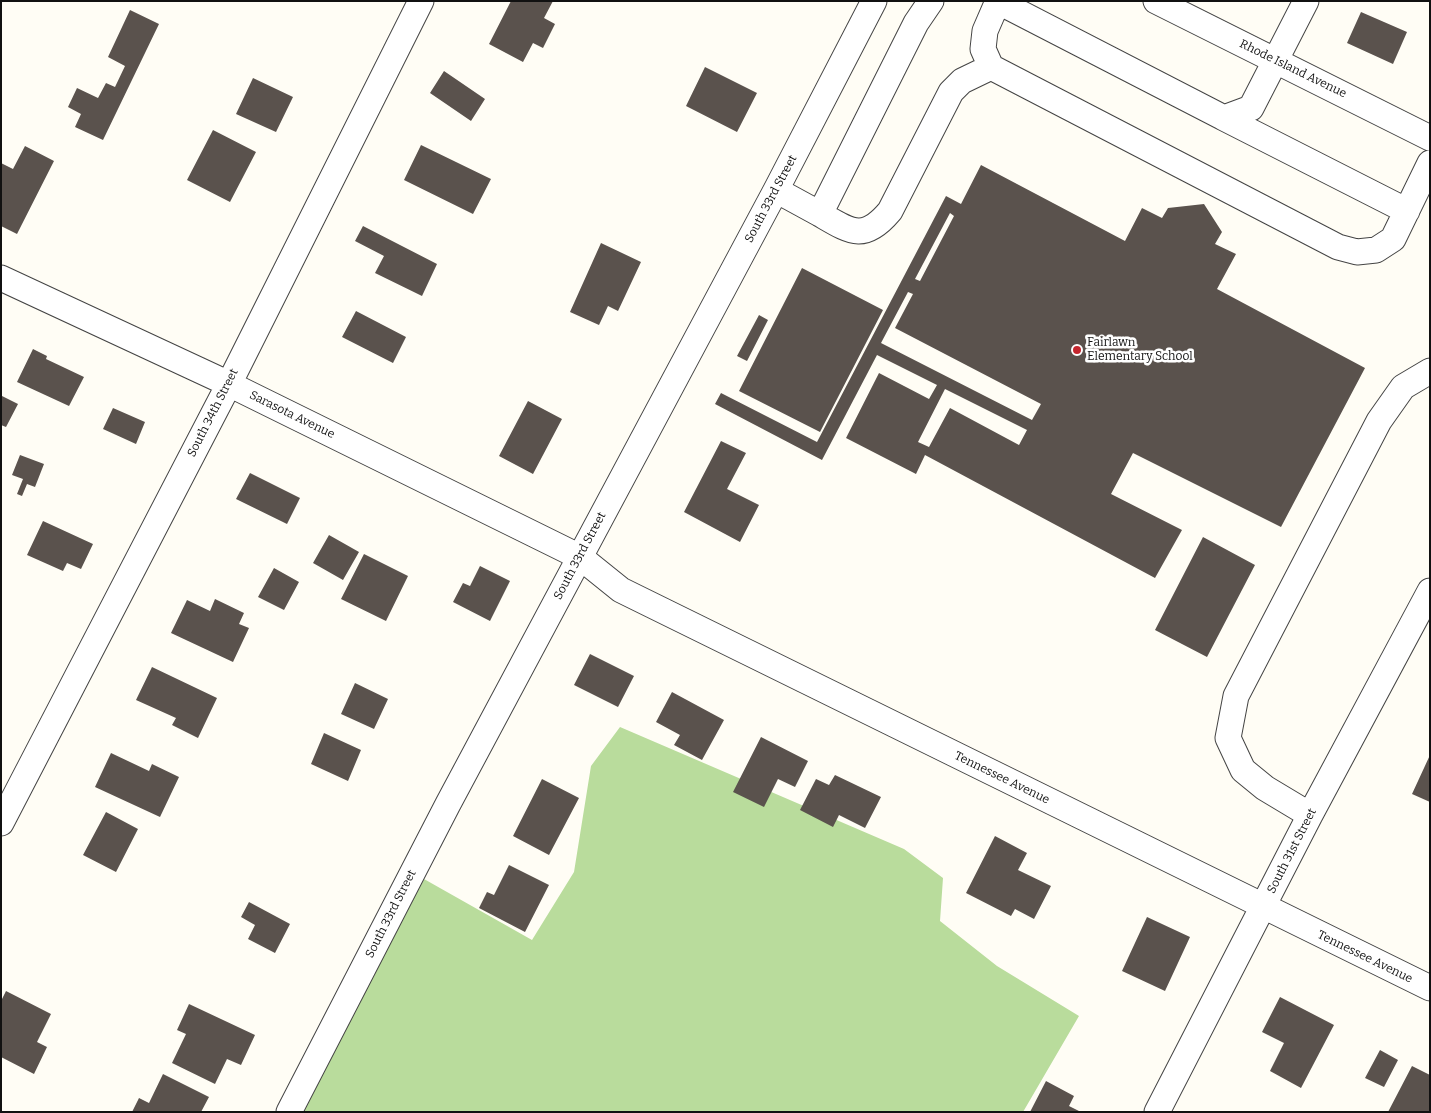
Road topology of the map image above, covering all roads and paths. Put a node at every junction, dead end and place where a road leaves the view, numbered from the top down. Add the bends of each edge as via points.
1 (421, 1) edge
2 (874, 1) edge
3 (1156, 1) edge
4 (1306, 1) edge
5 (929, 2) edge
6 (998, 2) edge
7 (1275, 60) junction
8 (991, 67) junction
9 (1224, 118) junction
10 (1430, 138) edge
11 (1430, 162) edge
12 (776, 190) junction
13 (1406, 211) junction
14 (820, 214) junction
15 (1, 278) edge
16 (1430, 371) edge
17 (229, 384) junction
18 (580, 557) junction
19 (1430, 591) edge
20 (1310, 815) junction
21 (1, 823) edge
22 (1263, 906) junction
23 (1430, 988) edge
24 (288, 1112) edge
25 (1157, 1112) edge

1 - 17 street, South 34th Street
2 - 12 street, South 33rd Street
3 - 7 street, Rhode Island Avenue
4 - 7 street
5 - 14 street
6 - 8 street via 985,30 983,49
6 - 9 street
7 - 9 street via 1251,108
7 - 10 street, Rhode Island Avenue
8 - 13 street via 1338,247 1357,252 1376,250 1393,240
8 - 14 street via 962,81 951,92 890,212 878,225 862,232 844,228
9 - 13 street
11 - 13 street
12 - 14 street
12 - 18 street, South 33rd Street
15 - 17 street, Sarasota Avenue
16 - 20 street via 1404,387 1379,421 1236,696 1228,738 1243,770 1265,788
17 - 18 street, Sarasota Avenue
17 - 21 street, South 34th Street
18 - 22 street, Tennessee Avenue via 621,590
18 - 24 street, South 33rd Street
19 - 20 street, South 31st Street
20 - 22 street, South 31st Street
22 - 23 street, Tennessee Avenue
22 - 25 street, South 31st Street

